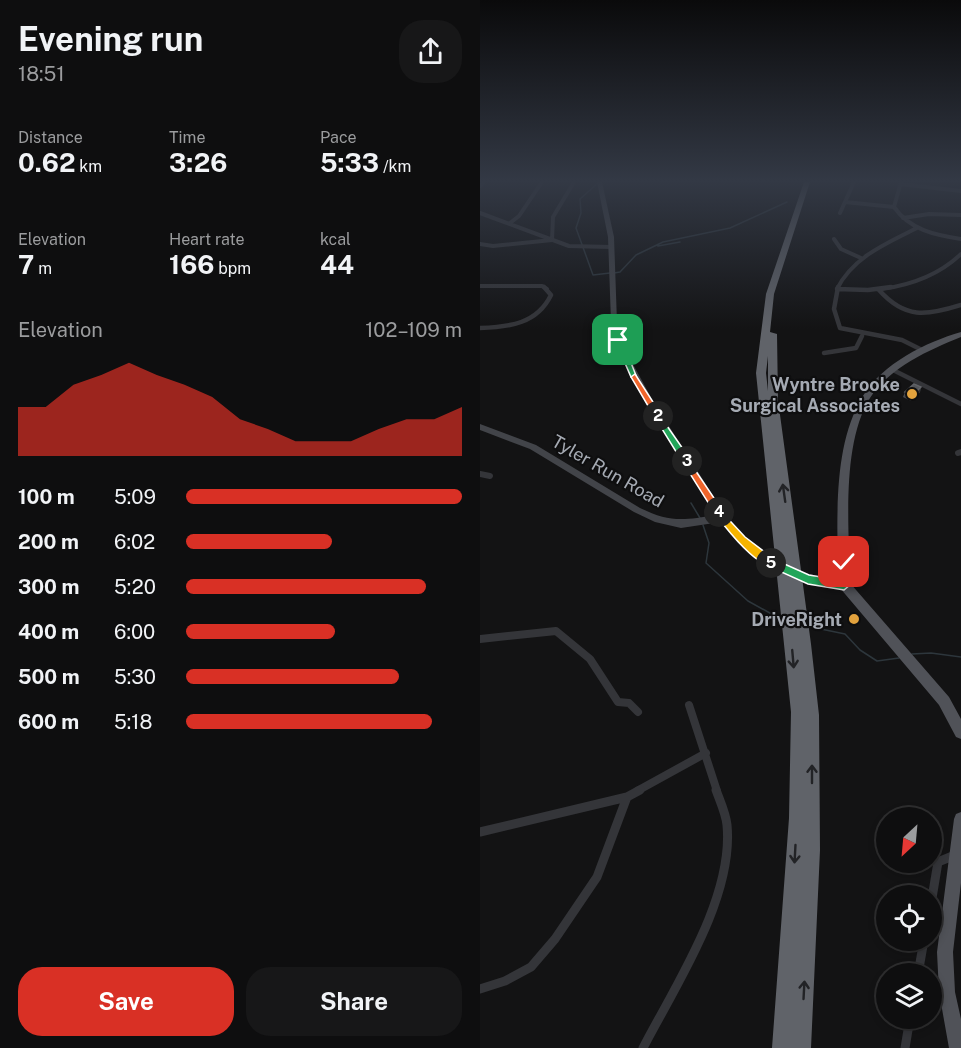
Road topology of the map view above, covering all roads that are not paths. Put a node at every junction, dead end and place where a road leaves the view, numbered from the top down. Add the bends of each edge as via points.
1 (530, 231) edge
2 (552, 231) edge
3 (610, 231) edge
4 (790, 231) edge
5 (796, 231) edge
6 (912, 231) edge
7 (929, 231) edge
8 (834, 239) dead end
9 (961, 239) edge
10 (552, 240) junction
11 (480, 244) edge
12 (611, 247) junction
13 (961, 254) edge
14 (861, 258) junction
15 (480, 285) edge
16 (837, 289) junction
17 (879, 290) junction
18 (961, 305) edge
19 (480, 328) edge
20 (961, 334) edge
21 (862, 336) junction
22 (922, 350) junction
23 (824, 352) dead end
24 (895, 370) junction
25 (961, 404) edge
26 (480, 427) edge
27 (480, 474) edge
28 (490, 476) dead end
29 (723, 518) junction
30 (787, 549) junction
31 (844, 585) junction
32 (793, 602) junction
33 (480, 639) edge
34 (689, 705) dead end
35 (638, 712) dead end
36 (961, 732) edge
37 (706, 753) junction
38 (627, 797) junction
39 (961, 819) edge
40 (480, 832) edge
41 (956, 855) junction
42 (934, 885) edge
43 (480, 989) edge
44 (908, 1029) edge
45 (643, 1048) edge
46 (782, 1048) edge
47 (801, 1048) edge
48 (905, 1048) edge
49 (958, 1048) edge

1 - 10 street
2 - 10 street
3 - 12 street
4 - 30 highway via 776,270 763,349 765,411
30 -> 5 highway via 773,400 772,327 784,267
6 - 14 street
7 - 9 street
8 - 14 street via 841,249
10 - 11 street
10 - 12 street via 584,249
12 - 29 street via 614,322 624,355
13 - 17 street via 930,275
14 - 16 street
15 - 19 street via 545,287 551,295 544,308 519,324
16 - 17 street
16 - 21 street via 834,311 840,328
17 - 18 street via 888,302 906,312 926,314
20 - 22 main road
21 - 22 street via 902,338
21 - 23 street via 856,348
22 - 24 main road
24 - 25 street
24 - 31 main road via 862,404 845,463
26 - 29 street, Tyler Run Road via 533,447 655,519 681,524
27 - 28 street
29 - 31 street via 753,550 780,568 808,579
30 - 32 highway
31 - 36 main road via 944,701
32 -> 46 highway via 798,762
47 -> 32 highway via 813,771 810,701
33 - 35 street via 556,631 591,659 618,702 629,703
34 - 37 street
37 - 38 street
37 - 45 street via 727,824 720,885
38 - 40 street
38 - 43 street via 597,877 555,939 531,967
39 - 41 main road
41 - 42 street via 938,862
41 - 49 main road via 945,971
44 - 48 street

